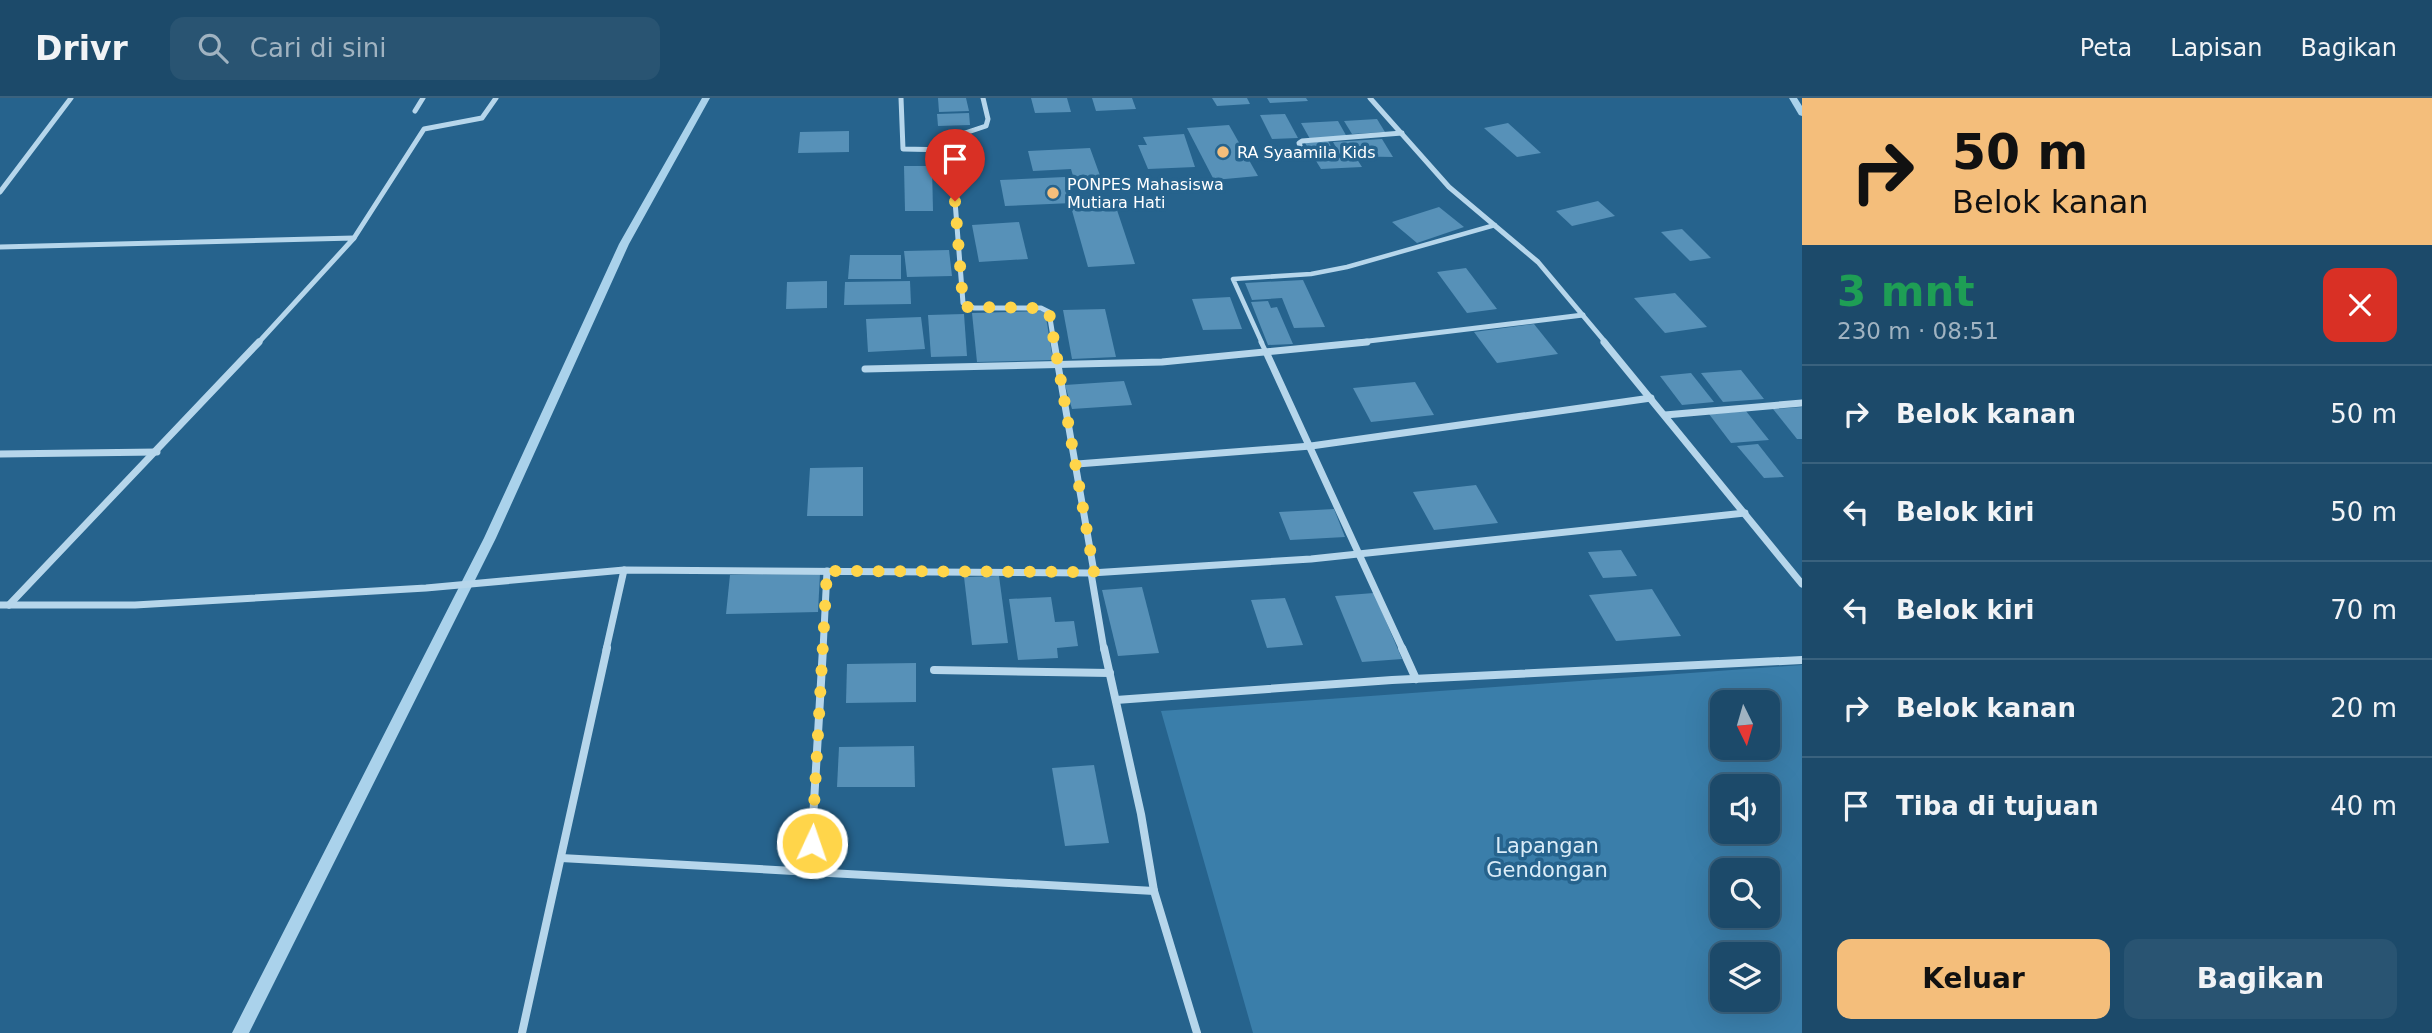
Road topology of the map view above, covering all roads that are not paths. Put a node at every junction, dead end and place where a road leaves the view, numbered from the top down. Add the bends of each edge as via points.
1 (71, 98) edge
2 (423, 98) edge
3 (496, 98) edge
4 (901, 98) edge
5 (983, 98) edge
6 (1370, 98) edge
7 (415, 111) dead end
8 (1402, 133) junction
9 (951, 150) junction
10 (1302, 151) dead end
11 (2, 186) edge
12 (0, 192) edge
13 (1495, 225) junction
14 (354, 238) junction
15 (0, 247) edge
16 (1583, 315) junction
17 (1267, 354) junction
18 (1056, 365) junction
19 (865, 369) dead end
20 (1651, 398) junction
21 (1802, 402) edge
22 (1665, 415) junction
23 (1311, 446) junction
24 (157, 452) junction
25 (0, 454) edge
26 (1077, 464) junction
27 (1745, 513) junction
28 (1358, 554) junction
29 (624, 570) junction
30 (827, 571) junction
31 (1092, 572) junction
32 (1802, 584) edge
33 (0, 605) edge
34 (9, 605) junction
35 (1802, 660) edge
36 (934, 670) dead end
37 (1110, 673) junction
38 (1416, 679) junction
39 (1116, 700) junction
40 (561, 858) junction
41 (810, 871) junction
42 (1154, 891) junction
43 (522, 1033) edge
44 (1197, 1033) edge

1 - 11 street
2 - 7 street
3 - 14 street via 482,118 424,130
4 - 9 street via 904,149
5 - 9 street via 986,126 958,134
6 - 8 street
8 - 10 street via 1302,141
8 - 13 street via 1448,187
9 - 18 street via 963,303 974,308 1047,309
11 - 12 street
13 - 16 street via 1523,247
13 - 17 lane via 1347,267 1233,279
14 - 15 street
14 - 24 street
16 - 17 street
16 - 20 street
17 - 18 street
17 - 23 street
18 - 19 street
18 - 26 street
20 - 22 street
20 - 23 street
21 - 22 street
22 - 27 street
23 - 26 street
23 - 28 street
24 - 25 street
24 - 34 street
26 - 31 street
27 - 28 street
27 - 32 street
28 - 31 street
28 - 38 street
29 - 30 street
29 - 34 street via 426,589 135,605
29 - 40 street
30 - 31 street
30 - 41 street
31 - 37 street
33 - 34 street
35 - 38 street
36 - 37 street
37 - 39 street
38 - 39 street
39 - 42 street
40 - 41 street
40 - 43 street
41 - 42 street
42 - 44 street

